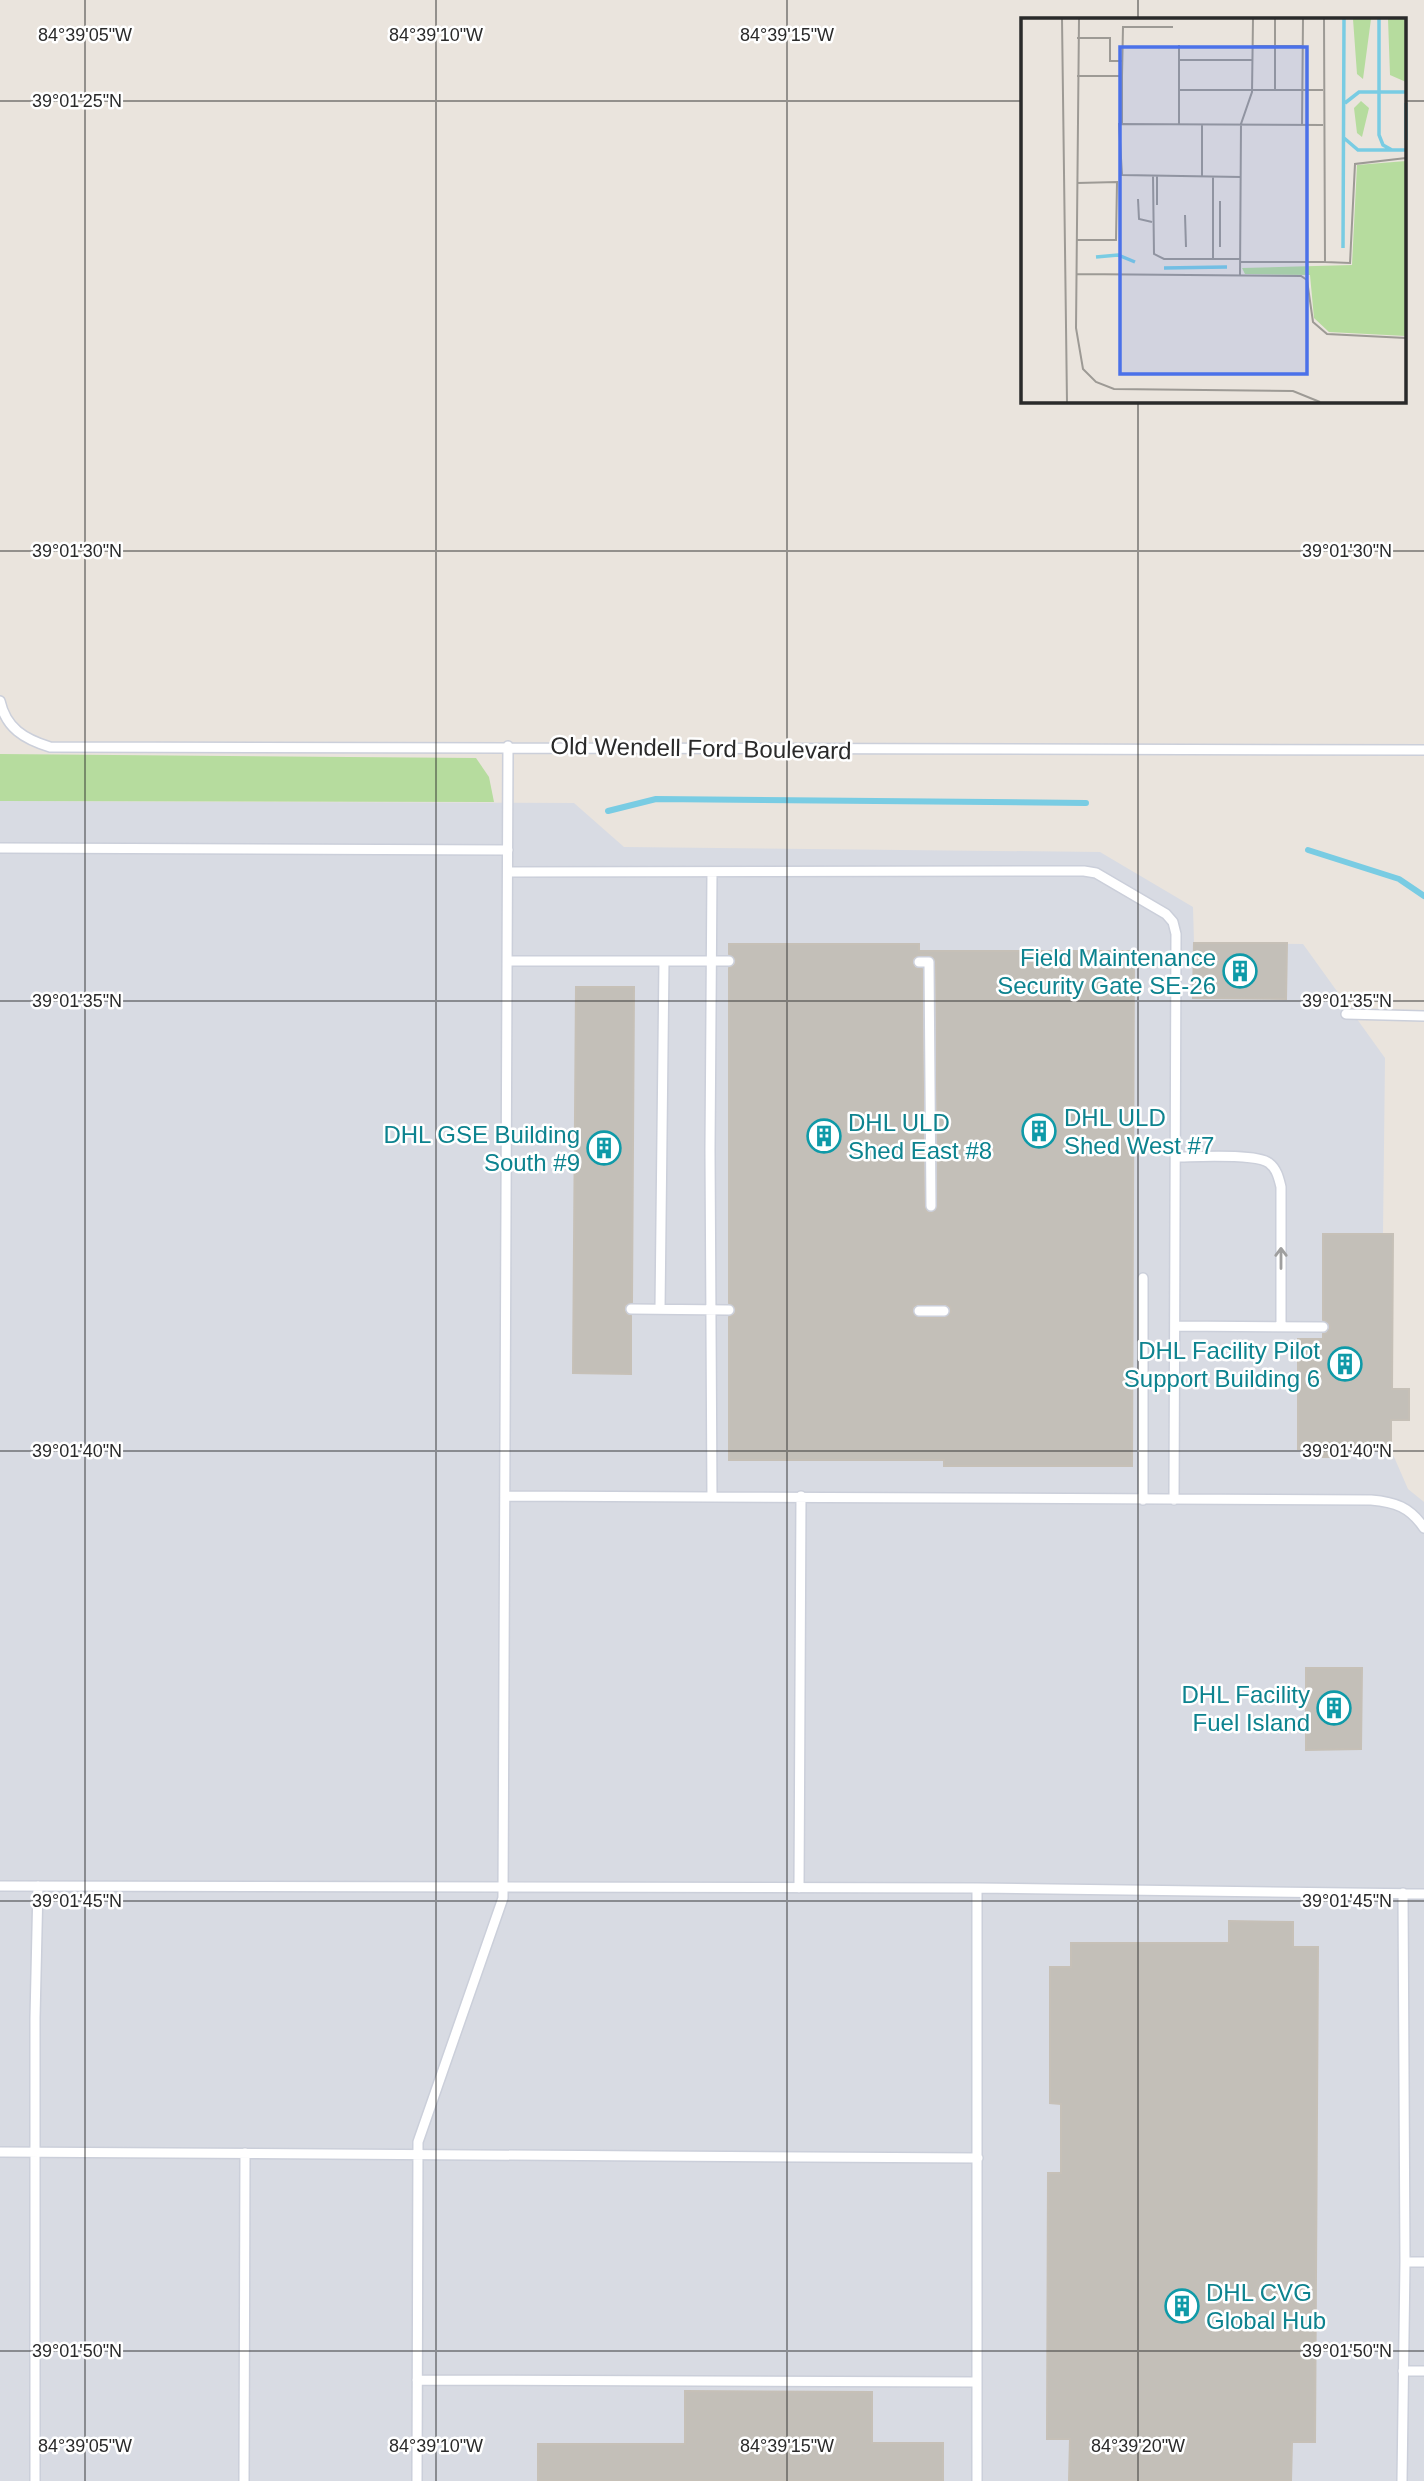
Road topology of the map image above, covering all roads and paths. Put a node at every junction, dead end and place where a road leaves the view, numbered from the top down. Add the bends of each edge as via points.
1 (0, 701) edge
2 (508, 746) junction
3 (1424, 750) edge
4 (0, 848) edge
5 (508, 850) junction
6 (508, 872) junction
7 (712, 872) junction
8 (508, 961) junction
9 (664, 961) junction
10 (712, 961) junction
11 (729, 961) dead end
12 (919, 962) dead end
13 (1346, 1014) dead end
14 (1424, 1016) edge
15 (1175, 1157) junction
16 (931, 1206) dead end
17 (1143, 1278) dead end
18 (631, 1309) dead end
19 (660, 1309) junction
20 (712, 1310) junction
21 (729, 1310) dead end
22 (919, 1311) dead end
23 (944, 1311) dead end
24 (1175, 1326) junction
25 (1281, 1327) junction
26 (1323, 1327) dead end
27 (505, 1496) junction
28 (712, 1496) junction
29 (801, 1496) junction
30 (1143, 1500) junction
31 (1174, 1500) junction
32 (1424, 1528) edge
33 (0, 1886) edge
34 (38, 1886) junction
35 (503, 1886) junction
36 (799, 1888) junction
37 (977, 1888) junction
38 (1403, 1894) junction
39 (1424, 1894) edge
40 (0, 2152) edge
41 (36, 2152) junction
42 (245, 2153) junction
43 (418, 2153) junction
44 (978, 2158) junction
45 (1405, 2262) junction
46 (1424, 2262) edge
47 (1403, 2371) junction
48 (1424, 2371) edge
49 (417, 2380) junction
50 (978, 2382) junction
51 (35, 2481) edge
52 (244, 2481) edge
53 (417, 2481) edge
54 (977, 2481) edge
55 (1402, 2481) edge

1 - 2 lane, Old Wendell Ford Boulevard via 13,727 50,747
2 - 3 lane, Old Wendell Ford Boulevard
2 - 5 lane
4 - 5 lane
5 - 6 lane
6 - 7 lane
6 - 8 lane
7 - 10 lane
7 - 15 lane via 1084,871 1096,873 1166,914 1176,934
8 - 9 lane
8 - 27 lane
9 - 10 lane
9 - 19 lane
10 - 11 lane
10 - 20 lane
12 - 16 lane via 929,962
13 - 14 lane
15 - 24 lane
25 -> 15 lane via 1278,1173 1269,1162 1255,1158
17 - 30 lane
18 - 19 lane
19 - 20 lane
20 - 21 lane
20 - 28 lane
22 - 23 lane
24 - 25 lane
24 - 31 lane
25 - 26 lane
27 - 28 lane
27 - 35 lane
28 - 29 lane
29 - 30 lane
29 - 36 lane
30 - 31 lane
31 - 32 lane via 1391,1502 1408,1509
33 - 34 lane
34 - 35 lane
34 - 41 lane
35 - 36 lane
35 - 43 lane via 503,1898
36 - 37 lane
37 - 38 lane
37 - 44 lane
38 - 39 lane
38 - 45 lane
40 - 41 lane
41 - 42 lane
41 - 51 lane
42 - 43 lane
42 - 52 lane
43 - 44 lane
43 - 49 lane
44 - 50 lane
45 - 46 lane
45 - 47 lane
47 - 48 lane
47 - 55 lane
49 - 50 lane
49 - 53 lane
50 - 54 lane

